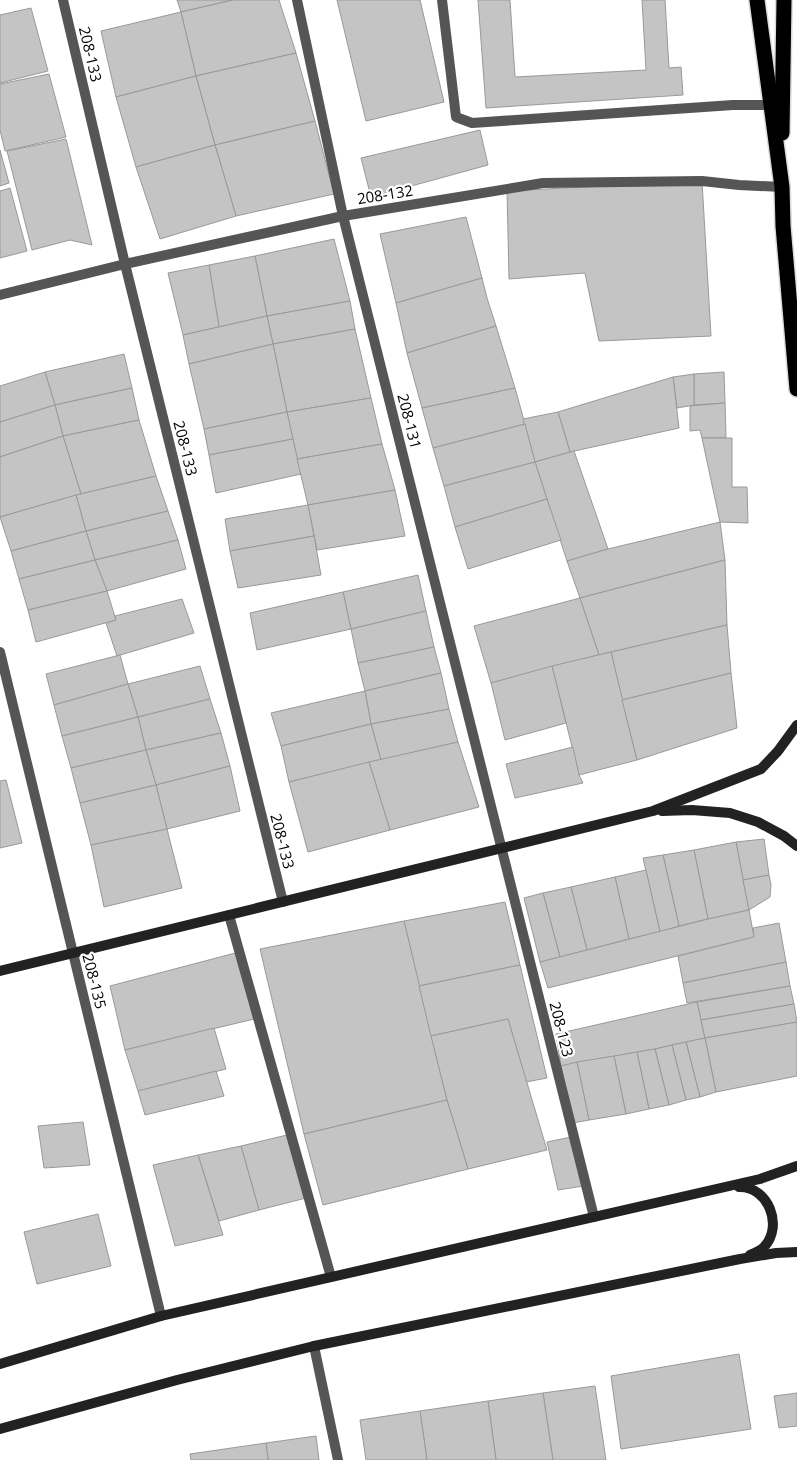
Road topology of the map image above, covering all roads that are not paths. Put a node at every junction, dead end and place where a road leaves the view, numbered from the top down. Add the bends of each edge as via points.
1 (63, 0) edge
2 (297, 0) edge
3 (442, 0) edge
4 (757, 0) edge
5 (784, 0) edge
6 (771, 105) junction
7 (782, 187) junction
8 (343, 216) junction
9 (125, 264) junction
10 (0, 295) edge
11 (797, 389) edge
12 (0, 652) edge
13 (797, 725) edge
14 (653, 811) junction
15 (797, 846) edge
16 (502, 848) junction
17 (283, 902) junction
18 (229, 915) junction
19 (73, 953) junction
20 (0, 971) edge
21 (797, 1166) edge
22 (720, 1188) junction
23 (594, 1217) junction
24 (797, 1252) edge
25 (740, 1259) junction
26 (331, 1277) junction
27 (161, 1316) junction
28 (314, 1346) junction
29 (0, 1364) edge
30 (0, 1429) edge
31 (338, 1460) edge

1 - 9 street, 208-133
2 - 8 street, 208-131
3 - 6 street via 456,117 472,124
4 - 6 highway
5 - 7 highway
6 - 7 highway
7 - 8 street, 208-132 via 702,181 543,183
7 - 11 highway
8 - 9 street, 208-132
8 - 16 street, 208-131
9 - 10 street, 208-132
9 - 17 street, 208-133
12 - 19 street, 208-135
13 - 14 main road via 762,769
14 - 15 main road via 730,813 758,822
14 - 16 main road
16 - 17 main road
16 - 23 street, 208-123
17 - 18 main road
18 - 19 main road
18 - 26 street
19 - 20 main road
19 - 27 street, 208-135
21 - 22 main road
22 - 23 main road
22 - 25 main road via 756,1190 765,1199 772,1216 772,1229 765,1246
23 - 26 main road
24 - 25 main road
25 - 28 main road
26 - 27 main road
27 - 29 main road
28 - 30 main road
28 - 31 street

